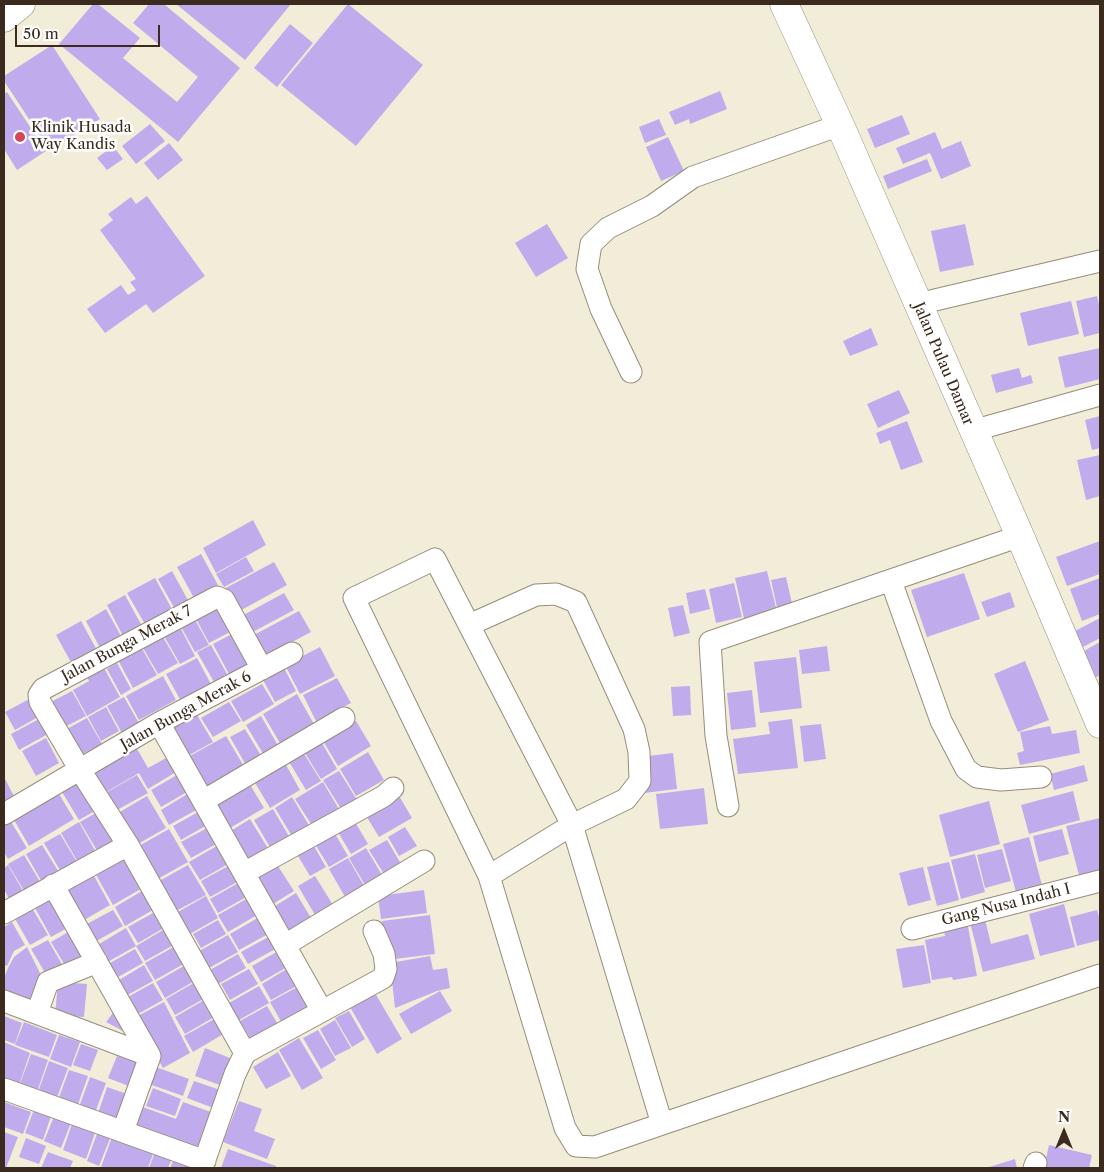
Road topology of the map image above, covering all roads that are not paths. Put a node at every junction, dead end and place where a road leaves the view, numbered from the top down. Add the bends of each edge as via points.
1 (21, 4) edge
2 (784, 4) edge
3 (4, 18) edge
4 (840, 126) junction
5 (1100, 261) edge
6 (918, 304) junction
7 (631, 372) dead end
8 (1100, 395) edge
9 (972, 431) junction
10 (1020, 536) junction
11 (891, 581) junction
12 (469, 625) junction
13 (292, 653) dead end
14 (262, 669) junction
15 (344, 718) dead end
16 (1099, 720) edge
17 (159, 723) junction
18 (80, 770) junction
19 (1041, 777) dead end
20 (392, 788) dead end
21 (203, 801) junction
22 (728, 806) dead end
23 (4, 814) edge
24 (572, 825) junction
25 (128, 844) junction
26 (424, 861) dead end
27 (244, 872) junction
28 (489, 876) junction
29 (1100, 882) edge
30 (53, 885) junction
31 (4, 913) edge
32 (912, 930) dead end
33 (374, 931) dead end
34 (284, 945) junction
35 (97, 962) junction
36 (1100, 975) edge
37 (4, 1000) edge
38 (322, 1012) junction
39 (37, 1013) junction
40 (246, 1053) junction
41 (150, 1056) junction
42 (4, 1089) edge
43 (662, 1124) junction
44 (123, 1131) junction
45 (203, 1165) edge

1 - 3 street
2 - 4 street, Jalan Pulau Damar
4 - 6 street, Jalan Pulau Damar
4 - 7 street via 693,177 652,206 608,228 590,244 587,269 600,309
5 - 6 street
6 - 9 street, Jalan Pulau Damar
8 - 9 street
9 - 10 street, Jalan Pulau Damar
10 - 11 street
10 - 16 street, Jalan Pulau Damar
11 - 19 street via 941,721 966,769 977,777 1001,780
11 - 22 street via 710,642 719,766
12 - 24 street
12 - 24 street via 536,596 556,594 576,602 634,729 640,781 626,800
12 - 28 street via 435,559 354,598
13 - 14 street, Jalan Bunga Merak 6
14 - 17 street, Jalan Bunga Merak 6
14 - 18 street, Jalan Bunga Merak 7 via 224,600 217,597 43,690 39,695 40,702
15 - 21 street
17 - 18 street, Jalan Bunga Merak 6
17 - 21 street
18 - 23 street, Jalan Bunga Merak 6
18 - 25 street
20 - 27 street via 384,796
21 - 27 street
24 - 28 street
24 - 43 street
25 - 30 street
25 - 40 street
26 - 34 street
27 - 34 street
28 - 43 street via 565,1128 576,1146 595,1147
29 - 32 street, Gang Nusa Indah I
30 - 31 street
30 - 35 street
33 - 38 street via 384,954 386,969 383,978
34 - 38 street
35 - 39 street via 48,982
35 - 41 street
36 - 43 street
37 - 39 street
38 - 40 street
39 - 41 street
40 - 45 street via 234,1074
41 - 44 street
42 - 44 street
44 - 45 street

